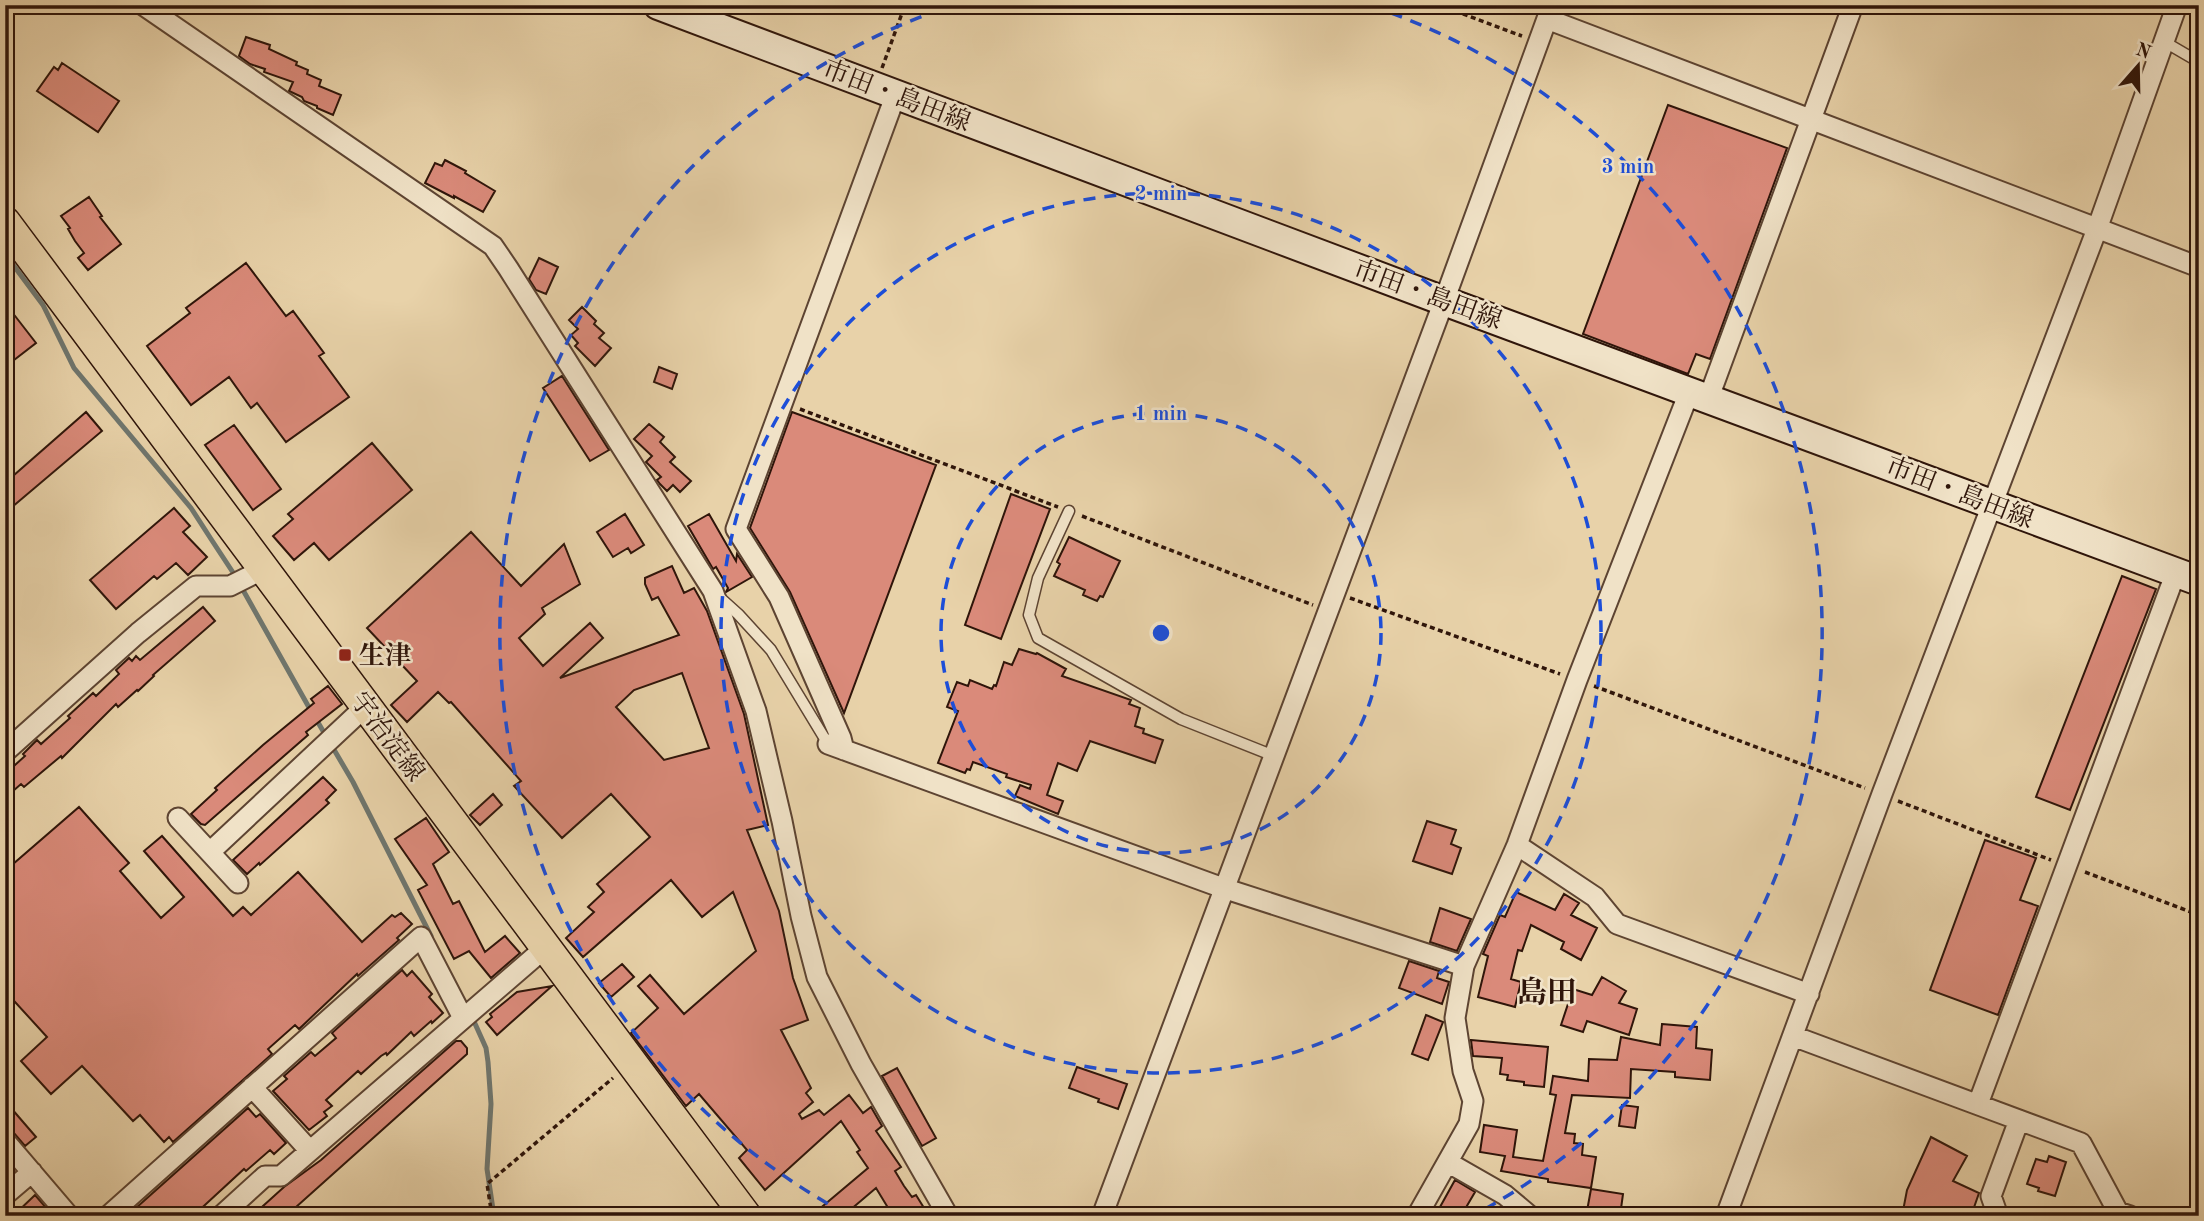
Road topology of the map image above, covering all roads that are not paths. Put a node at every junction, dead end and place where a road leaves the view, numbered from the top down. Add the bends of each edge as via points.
1 (143, 5) edge
2 (659, 5) edge
3 (1853, 5) edge
4 (2178, 5) edge
5 (1549, 12) edge
6 (2163, 41) junction
7 (2199, 62) edge
8 (886, 90) junction
9 (1812, 118) junction
10 (5, 222) edge
11 (2097, 229) junction
12 (2199, 267) edge
13 (1444, 301) junction
14 (1699, 394) junction
15 (1993, 505) junction
16 (1069, 511) dead end
17 (264, 569) junction
18 (2187, 577) edge
19 (713, 591) junction
20 (366, 706) junction
21 (836, 747) junction
22 (5, 752) edge
23 (1274, 756) junction
24 (178, 818) dead end
25 (1517, 845) junction
26 (210, 852) junction
27 (238, 883) dead end
28 (1223, 888) junction
29 (546, 947) junction
30 (1465, 966) junction
31 (1809, 994) junction
32 (463, 1018) junction
33 (1793, 1036) junction
34 (253, 1087) junction
35 (1978, 1104) junction
36 (2019, 1120) junction
37 (5, 1141) edge
38 (310, 1151) junction
39 (1449, 1163) junction
40 (32, 1172) junction
41 (5, 1195) edge
42 (69, 1216) edge
43 (108, 1216) edge
44 (221, 1216) edge
45 (746, 1216) edge
46 (948, 1216) edge
47 (1102, 1216) edge
48 (1417, 1216) edge
49 (1530, 1216) edge
50 (1726, 1216) edge
51 (1998, 1216) edge
52 (2130, 1216) edge

1 - 19 street via 493,246
2 - 8 street, 市田・島田線
3 - 9 street
4 - 6 street
5 - 9 street
5 - 13 street
6 - 7 lane
6 - 11 street
8 - 13 street, 市田・島田線
8 - 21 street via 736,529 779,597 841,738
9 - 11 street
9 - 14 street
10 - 17 main road, 宇治淀線
11 - 12 street
11 - 15 street
13 - 14 street, 市田・島田線
13 - 23 street
14 - 15 street, 市田・島田線
14 - 25 street via 1577,680
15 - 18 street, 市田・島田線
15 - 31 street
16 - 23 lane via 1038,578 1029,615 1038,638 1181,719
17 - 20 main road, 宇治淀線
17 - 22 street via 230,586 196,586
18 - 35 street via 2066,866
19 - 21 lane via 771,650
19 - 46 street via 756,711 817,976 861,1064
20 - 26 street
20 - 29 main road, 宇治淀線
21 - 28 street
23 - 28 street
24 - 26 street
25 - 30 street
25 - 31 street via 1595,897 1617,924
26 - 27 street
28 - 30 street
28 - 47 street
29 - 32 street
29 - 45 main road, 宇治淀線
30 - 39 street via 1455,1017 1473,1101 1469,1124
31 - 33 street
32 - 34 street via 421,937
32 - 38 street
33 - 35 street
33 - 50 street
34 - 38 street
34 - 43 street
35 - 36 street
36 - 51 street via 1991,1196
36 - 52 street via 2081,1143 2119,1212
37 - 40 street
38 - 44 street via 281,1176 265,1176
39 - 48 street
39 - 49 street via 1505,1195
40 - 41 street
40 - 42 street

